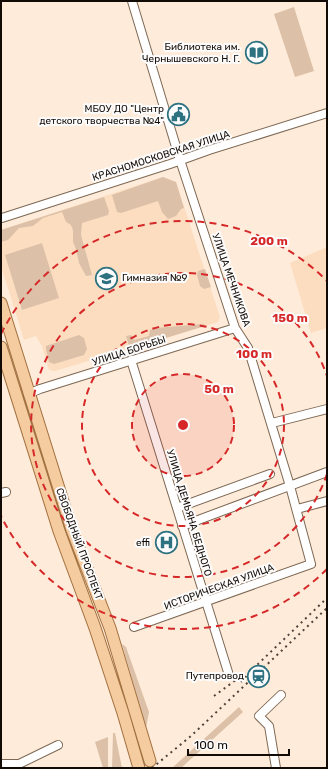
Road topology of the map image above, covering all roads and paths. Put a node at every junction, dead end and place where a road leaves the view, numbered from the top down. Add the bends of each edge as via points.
1 (132, 1) edge
2 (327, 113) edge
3 (180, 160) junction
4 (2, 218) edge
5 (1, 303) edge
6 (235, 328) junction
7 (1, 347) edge
8 (131, 360) junction
9 (28, 394) junction
10 (327, 409) edge
11 (272, 423) junction
12 (327, 472) edge
13 (270, 474) dead end
14 (290, 486) junction
15 (327, 501) edge
16 (177, 508) junction
17 (297, 509) junction
18 (182, 526) junction
19 (311, 564) joint
20 (206, 602) junction
21 (134, 628) dead end
22 (228, 672) dead end
23 (281, 695) dead end
24 (58, 746) dead end
25 (150, 761) dead end
26 (1, 764) edge
27 (139, 768) edge
28 (276, 768) edge

1 - 3 street, УЛИЦА МЕЧНИКОВА
2 - 3 street, КРАСНОМОСКОВСКАЯ УЛИЦА
3 - 4 street, КРАСНОМОСКОВСКАЯ УЛИЦА
3 - 6 street, УЛИЦА МЕЧНИКОВА
5 - 9 main road, СВОБОДНЫЙ ПРОСПЕКТ
6 - 8 street, УЛИЦА БОРЬБЫ
6 - 11 street, УЛИЦА МЕЧНИКОВА via 248,348
7 - 27 main road, СВОБОДНЫЙ ПРОСПЕКТ via 59,531 95,628
8 - 9 street, УЛИЦА БОРЬБЫ
8 - 16 street, УЛИЦА ДЕМЬЯНА БЕДНОГО
9 - 25 main road, СВОБОДНЫЙ ПРОСПЕКТ via 72,530 110,628
10 - 11 street
11 - 14 street, УЛИЦА МЕЧНИКОВА
12 - 14 street
13 - 16 street
14 - 17 street, УЛИЦА МЕЧНИКОВА
14 - 18 street
15 - 17 street
16 - 18 street, УЛИЦА ДЕМЬЯНА БЕДНОГО
17 - 19 street, УЛИЦА МЕЧНИКОВА
18 - 20 street, УЛИЦА ДЕМЬЯНА БЕДНОГО
19 - 20 street, ИСТОРИЧЕСКАЯ УЛИЦА
20 - 21 street, ИСТОРИЧЕСКАЯ УЛИЦА
20 - 22 street, УЛИЦА ДЕМЬЯНА БЕДНОГО
23 - 28 street via 259,716 269,726
24 - 26 street via 19,764

